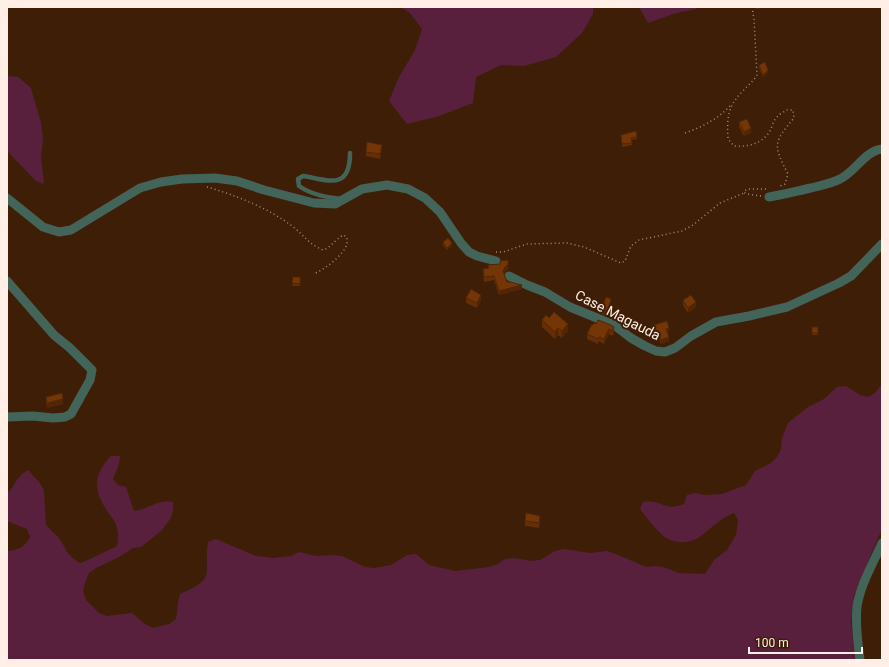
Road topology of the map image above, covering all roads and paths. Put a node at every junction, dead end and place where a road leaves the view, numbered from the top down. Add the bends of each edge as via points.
1 (752, 7) edge
2 (730, 106) junction
3 (685, 133) dead end
4 (882, 149) edge
5 (350, 153) dead end
6 (197, 179) junction
7 (776, 188) dead end
8 (770, 192) junction
9 (745, 193) junction
10 (7, 198) edge
11 (343, 199) junction
12 (882, 244) edge
13 (492, 252) dead end
14 (496, 261) dead end
15 (313, 274) dead end
16 (509, 276) dead end
17 (7, 280) edge
18 (7, 417) edge
19 (882, 544) edge
20 (860, 660) edge

1 - 2 path via 757,75
2 - 3 path via 713,120
2 - 7 path via 728,140 734,146 763,140 778,116 787,110 793,110 794,118 780,135 776,146 788,174 785,184
4 - 8 street via 869,154 851,172 828,184 785,194
5 - 11 lane via 350,168 338,179 329,181 303,176 298,179 299,186 314,194
6 - 10 street via 161,182 140,188 71,230 59,232 43,226
6 - 11 street via 237,181 314,204 335,204
6 - 15 path via 198,183 204,186 277,216 323,250 344,235 347,244 344,250 324,270
8 - 9 path via 755,196
8 - 9 path via 748,189
9 - 13 path via 720,203 682,231 639,240 631,246 625,261 621,263 584,247 567,243 527,244 503,252
11 - 14 street via 362,189 387,185 408,189 425,198 440,212 469,252
12 - 16 street, Case Magauda via 852,276 838,283 787,307 716,322 665,352 644,346 614,325 570,307 545,292
17 - 18 street via 54,335 92,370 90,380 71,414 53,418
19 - 20 street via 864,582 857,607 856,634

